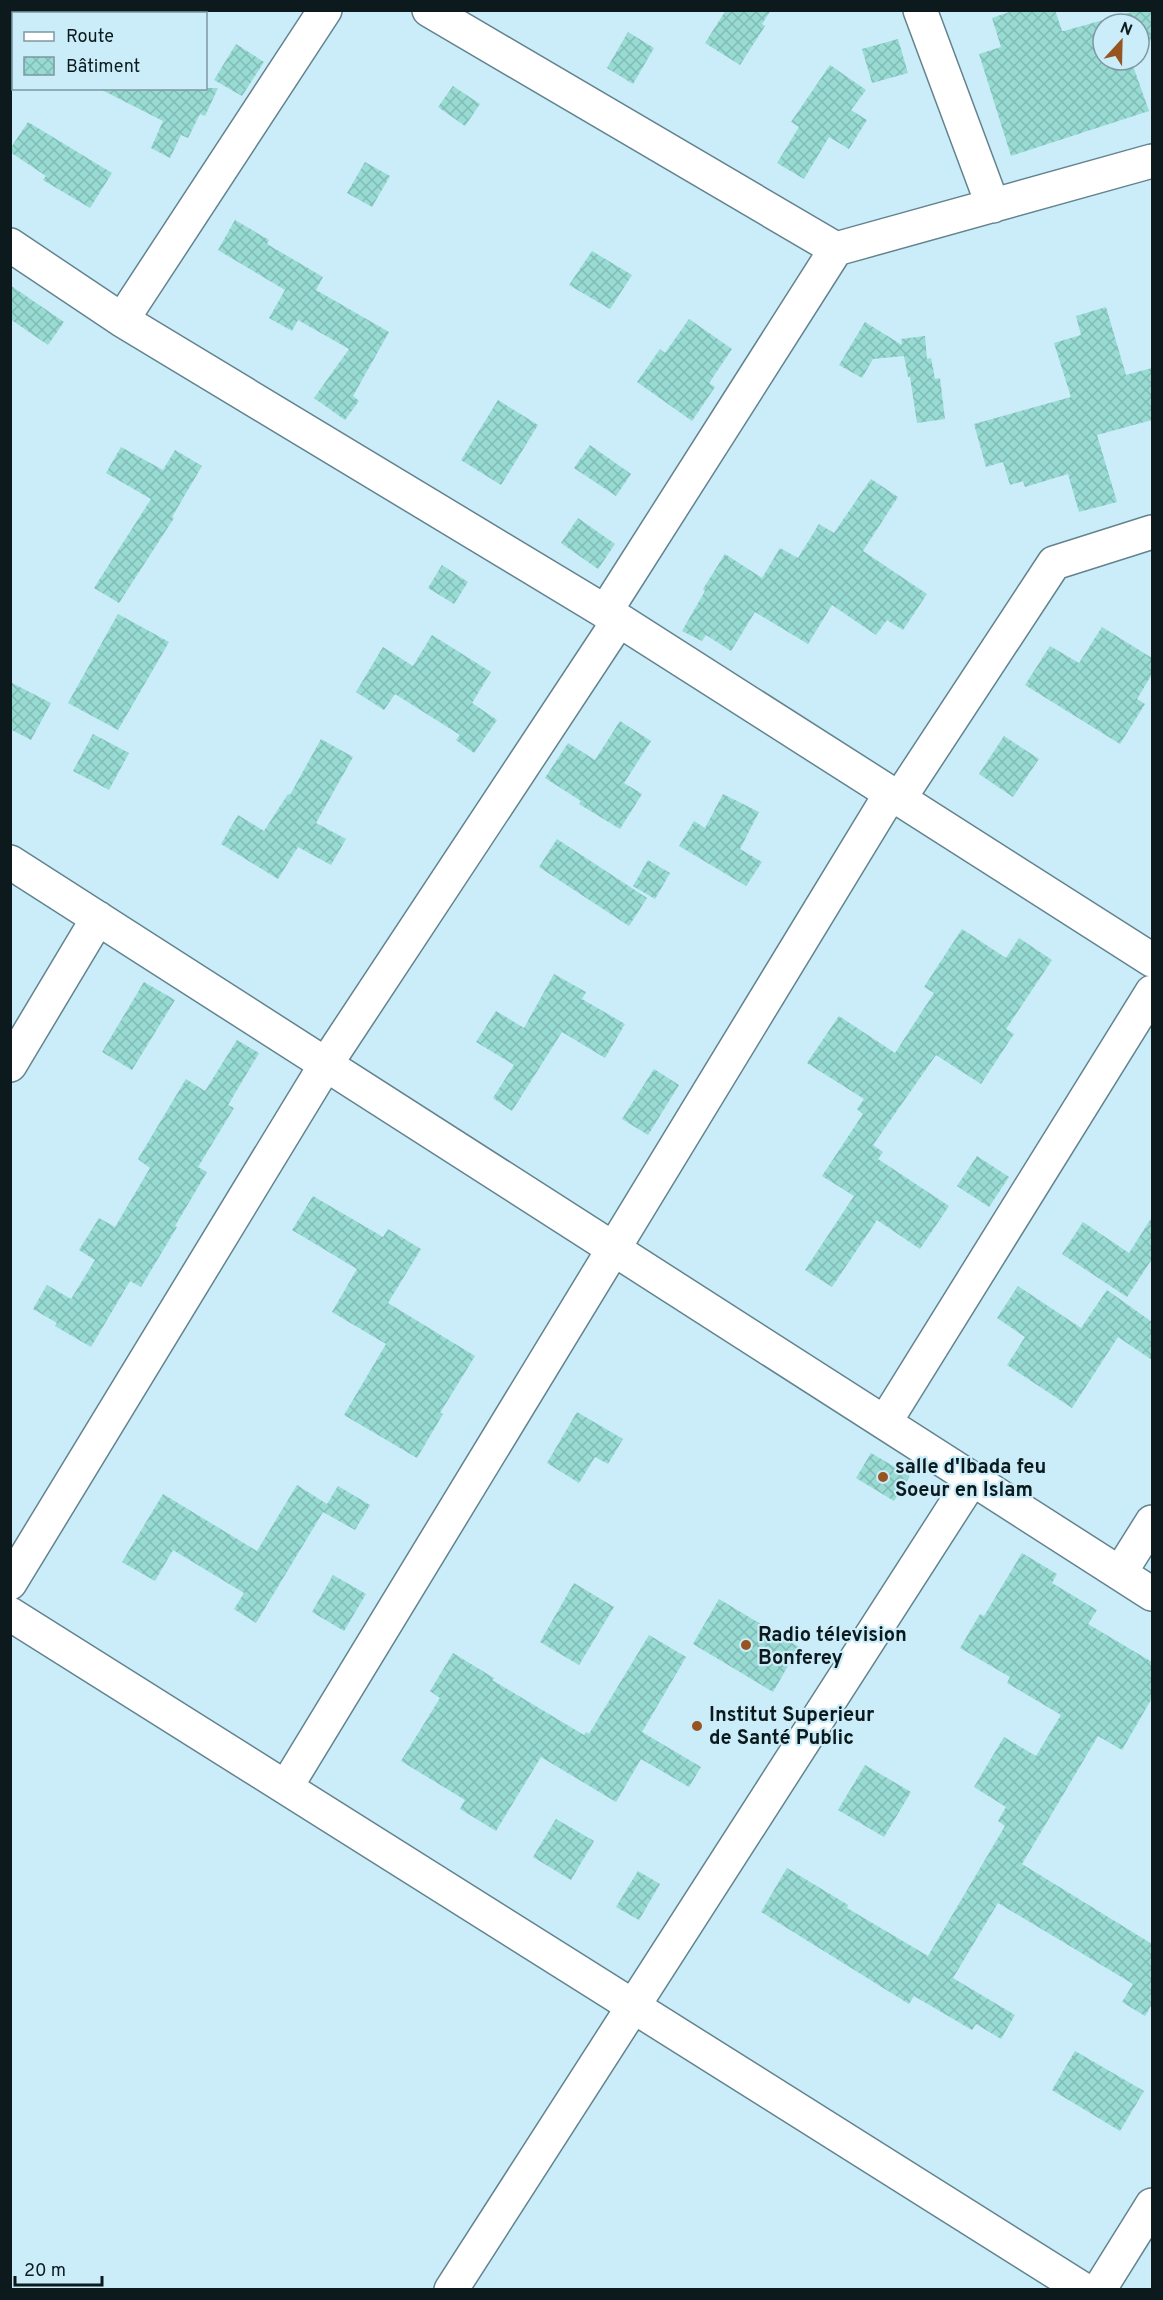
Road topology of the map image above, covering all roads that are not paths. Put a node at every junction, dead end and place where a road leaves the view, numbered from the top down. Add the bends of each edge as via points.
1 (325, 10) edge
2 (429, 10) edge
3 (920, 10) edge
4 (1152, 161) edge
5 (993, 206) junction
6 (10, 245) edge
7 (836, 249) junction
8 (122, 320) junction
9 (1152, 532) edge
10 (612, 616) junction
11 (895, 796) junction
12 (10, 862) edge
13 (98, 918) junction
14 (1149, 951) edge
15 (1152, 992) edge
16 (326, 1064) junction
17 (10, 1065) edge
18 (614, 1248) junction
19 (885, 1422) junction
20 (972, 1479) junction
21 (1152, 1522) edge
22 (1120, 1574) junction
23 (10, 1583) edge
24 (1152, 1594) edge
25 (10, 1614) edge
26 (286, 1787) junction
27 (633, 2006) junction
28 (1152, 2205) edge
29 (451, 2289) edge
30 (1084, 2289) edge
31 (1099, 2289) edge

1 - 8 street
2 - 7 street
3 - 5 street
4 - 5 street
5 - 7 street
6 - 8 street
7 - 10 street
8 - 10 street
9 - 11 street via 1054,563
10 - 11 street
10 - 16 street
11 - 14 street
11 - 18 street
12 - 13 street
13 - 16 street
13 - 17 street
15 - 19 street
16 - 18 street
16 - 23 street
18 - 19 street
18 - 26 street
19 - 20 street
20 - 22 street
20 - 27 street
21 - 22 street
22 - 24 street
25 - 26 street
26 - 27 street
27 - 29 street
27 - 30 street
28 - 31 street

